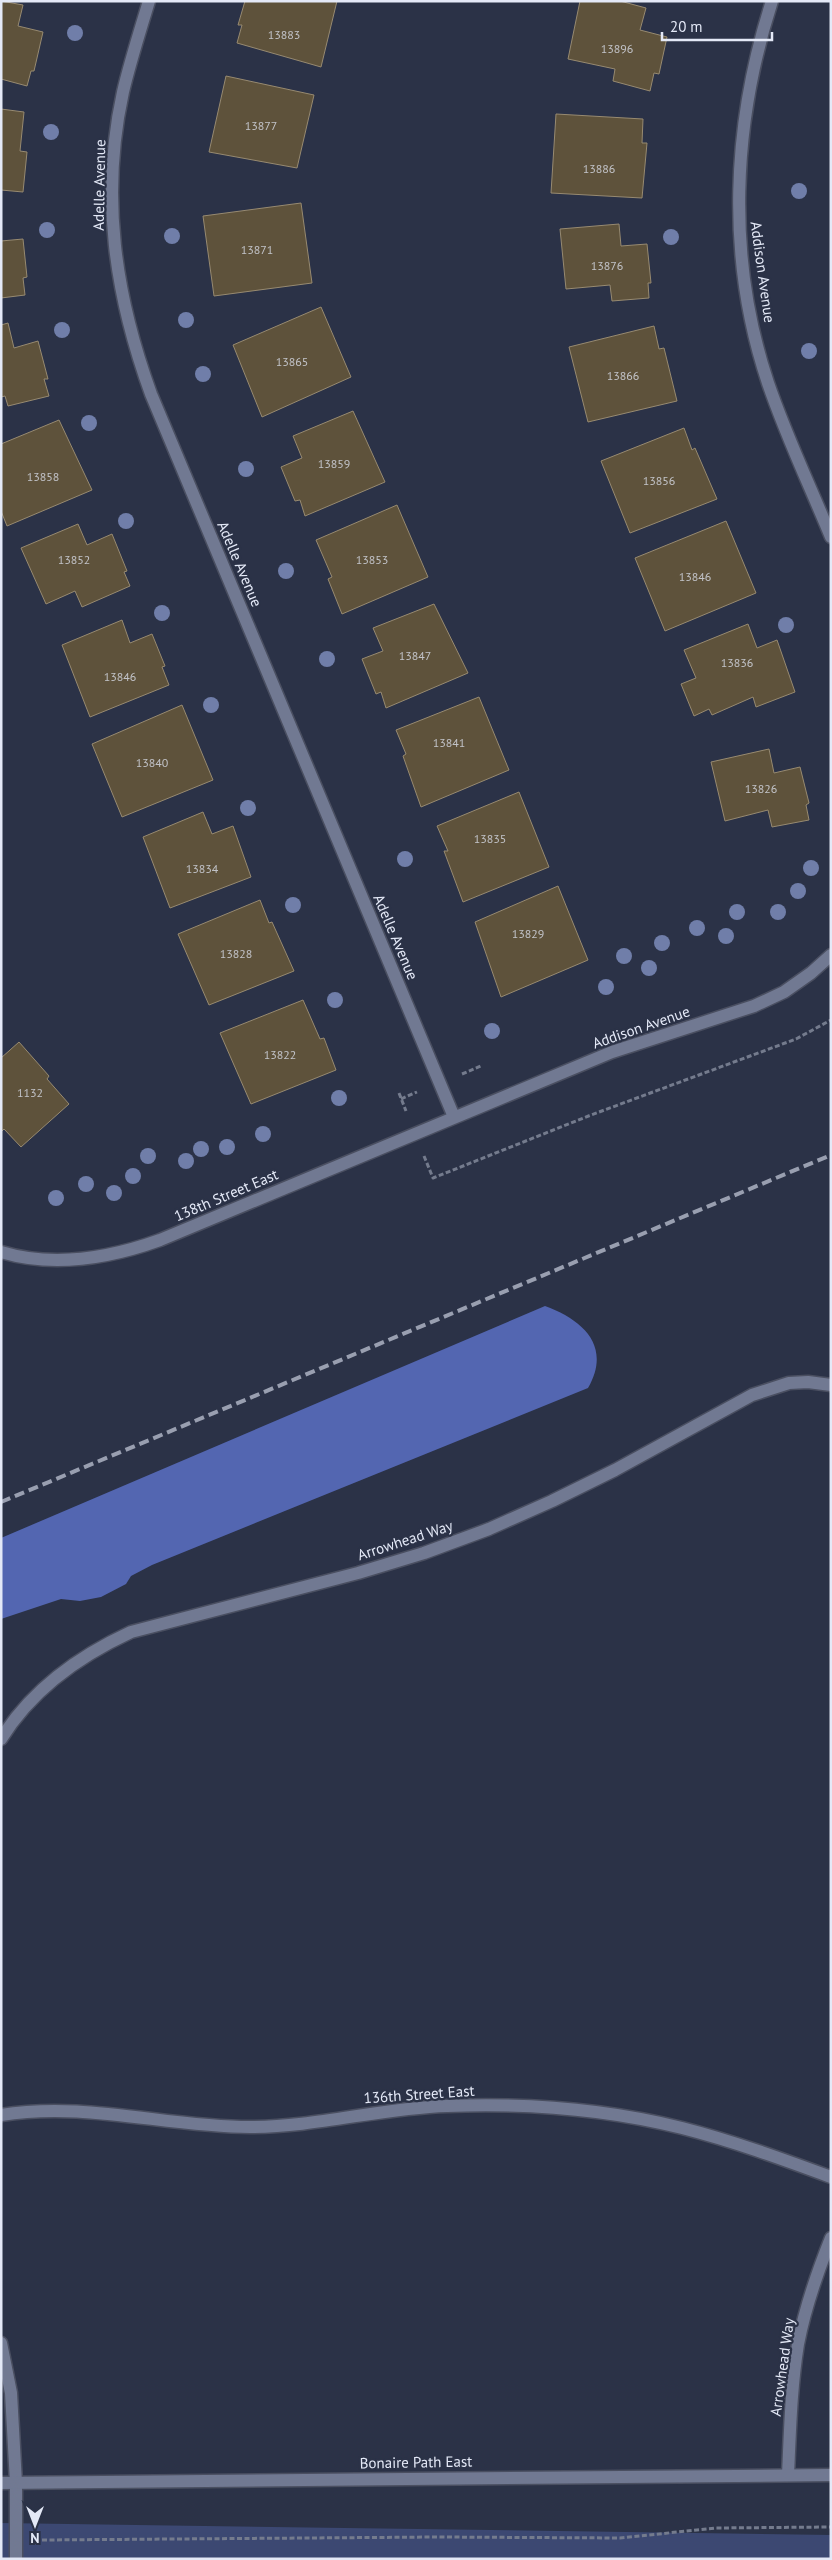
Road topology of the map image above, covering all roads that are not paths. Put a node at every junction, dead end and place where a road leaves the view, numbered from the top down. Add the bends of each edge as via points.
1 (149, 1) edge
2 (772, 1) edge
3 (831, 537) edge
4 (831, 956) edge
5 (454, 1117) junction
6 (1, 1252) edge
7 (831, 1385) edge
8 (1, 1739) edge
9 (1, 2115) edge
10 (831, 2176) edge
11 (831, 2238) edge
12 (1, 2343) edge
13 (788, 2475) junction
14 (831, 2475) edge
15 (1, 2482) edge
16 (16, 2483) junction
17 (16, 2559) edge

1 - 5 street, Adelle Avenue via 123,94 114,163 113,224 116,268 124,310 151,394
2 - 3 street, Addison Avenue via 751,76 744,116 738,206 741,251 748,304 768,383
4 - 5 street, Addison Avenue via 784,992 754,1006 612,1052
5 - 6 street, 138th Street East via 130,1250 68,1260
7 - 8 street, Arrowhead Way via 808,1382 770,1388 552,1501 424,1553 131,1632 80,1659 48,1684 25,1707
9 - 10 street, 136th Street East via 55,2110 92,2111 208,2126 251,2127 446,2106 564,2109 623,2116 681,2128
11 - 13 street, Arrowhead Way via 798,2345
12 - 16 street via 11,2393
13 - 14 street, Bonaire Path East
13 - 16 street, Bonaire Path East
15 - 16 street, Bonaire Path East
16 - 17 street

